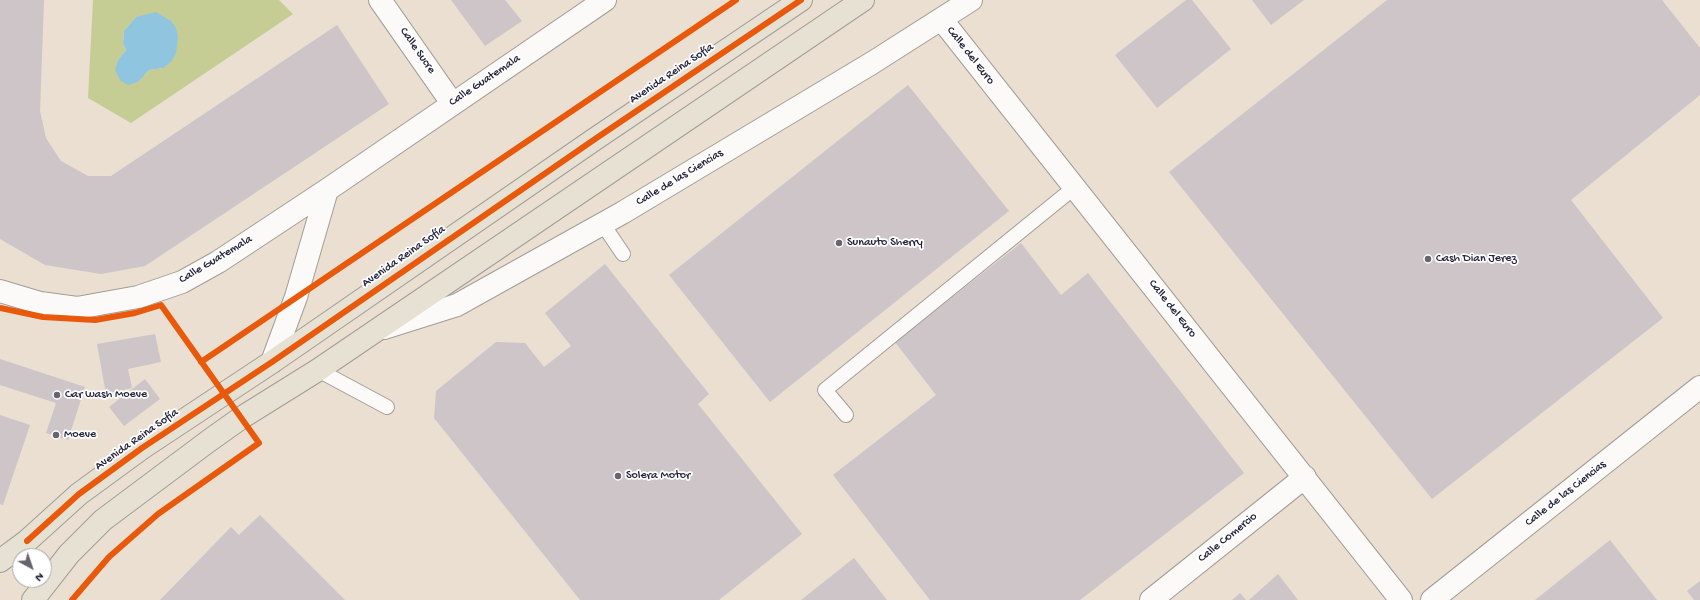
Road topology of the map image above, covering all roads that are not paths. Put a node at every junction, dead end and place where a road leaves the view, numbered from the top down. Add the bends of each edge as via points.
1 (380, 0) edge
2 (605, 0) edge
3 (801, 0) edge
4 (863, 0) edge
5 (971, 0) edge
6 (942, 20) junction
7 (452, 103) junction
8 (1075, 187) junction
9 (327, 190) junction
10 (602, 223) junction
11 (623, 254) dead end
12 (0, 291) edge
13 (376, 331) junction
14 (272, 362) junction
15 (318, 370) junction
16 (1700, 387) edge
17 (387, 407) dead end
18 (846, 415) dead end
19 (1305, 477) junction
20 (0, 561) edge
21 (33, 600) edge
22 (1151, 600) edge
23 (1401, 600) edge
24 (1432, 600) edge

1 - 7 street, Calle Sucre
2 - 7 street, Calle Guatemala
3 - 14 main road, Avenida Reina Sofía
4 - 13 main road
5 - 6 street, Calle de las Ciencias
6 - 8 street, Calle del Euro
6 - 10 street, Calle de las Ciencias
7 - 9 street, Calle Guatemala
8 - 18 lane via 825,390
8 - 19 street, Calle del Euro
9 - 12 street, Calle Guatemala via 218,262 182,282 138,297 77,308 40,303
9 - 14 street via 296,298
10 - 11 lane
10 - 13 street, Calle de las Ciencias via 457,305
13 - 15 main road
14 - 20 main road, Avenida Reina Sofía via 142,448 79,494 27,541
15 - 17 lane
15 - 21 main road via 241,418 103,520 69,554
16 - 24 street, Calle de las Ciencias
19 - 22 street, Calle Comercio
19 - 23 street, Calle del Euro

